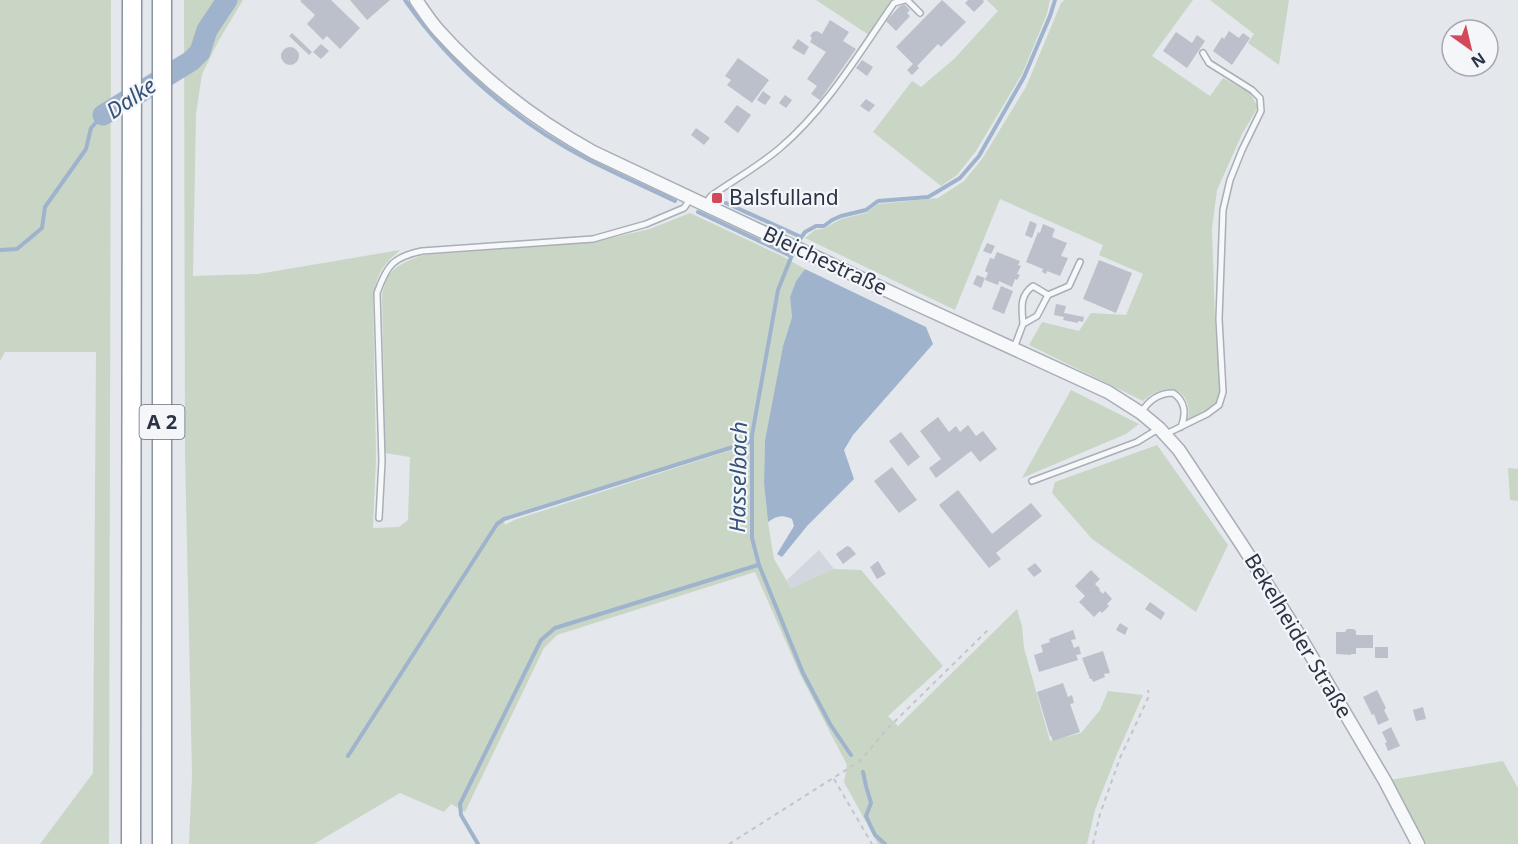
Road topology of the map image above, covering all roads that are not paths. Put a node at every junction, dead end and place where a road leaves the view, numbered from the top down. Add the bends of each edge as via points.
1 (132, 0) edge
2 (162, 0) edge
3 (416, 0) edge
4 (906, 0) edge
5 (920, 13) dead end
6 (1203, 53) dead end
7 (691, 198) junction
8 (704, 205) junction
9 (1080, 262) dead end
10 (1048, 295) junction
11 (1023, 324) junction
12 (1013, 349) junction
13 (1140, 413) junction
14 (1181, 427) junction
15 (1162, 431) junction
16 (1032, 482) dead end
17 (379, 518) dead end
18 (131, 844) edge
19 (162, 844) edge
20 (1418, 844) edge

1 - 18 highway, A 2
2 - 19 highway, A 2
3 - 7 street, Bleichestraße via 437,29 471,63 532,115 592,152
4 - 5 lane
4 - 8 lane via 894,3 827,98 798,131
6 - 14 lane via 1209,63 1252,90 1260,98 1261,111 1230,180 1223,210 1219,319 1223,392 1219,405
7 - 8 street, Bleichestraße
7 - 17 lane via 684,208 645,224 592,238 422,250 389,267 377,293 382,461
8 - 12 street, Bleichestraße
9 - 10 lane via 1069,286
10 - 11 lane via 1037,316
10 - 11 lane via 1033,286 1026,292
11 - 12 lane
12 - 13 street, Bleichestraße via 1108,392
13 - 14 lane via 1150,400 1173,393 1184,410
13 - 15 street, Bleichestraße
14 - 15 lane
15 - 16 lane
15 - 20 street, Bekelheider Straße via 1179,450 1296,630

